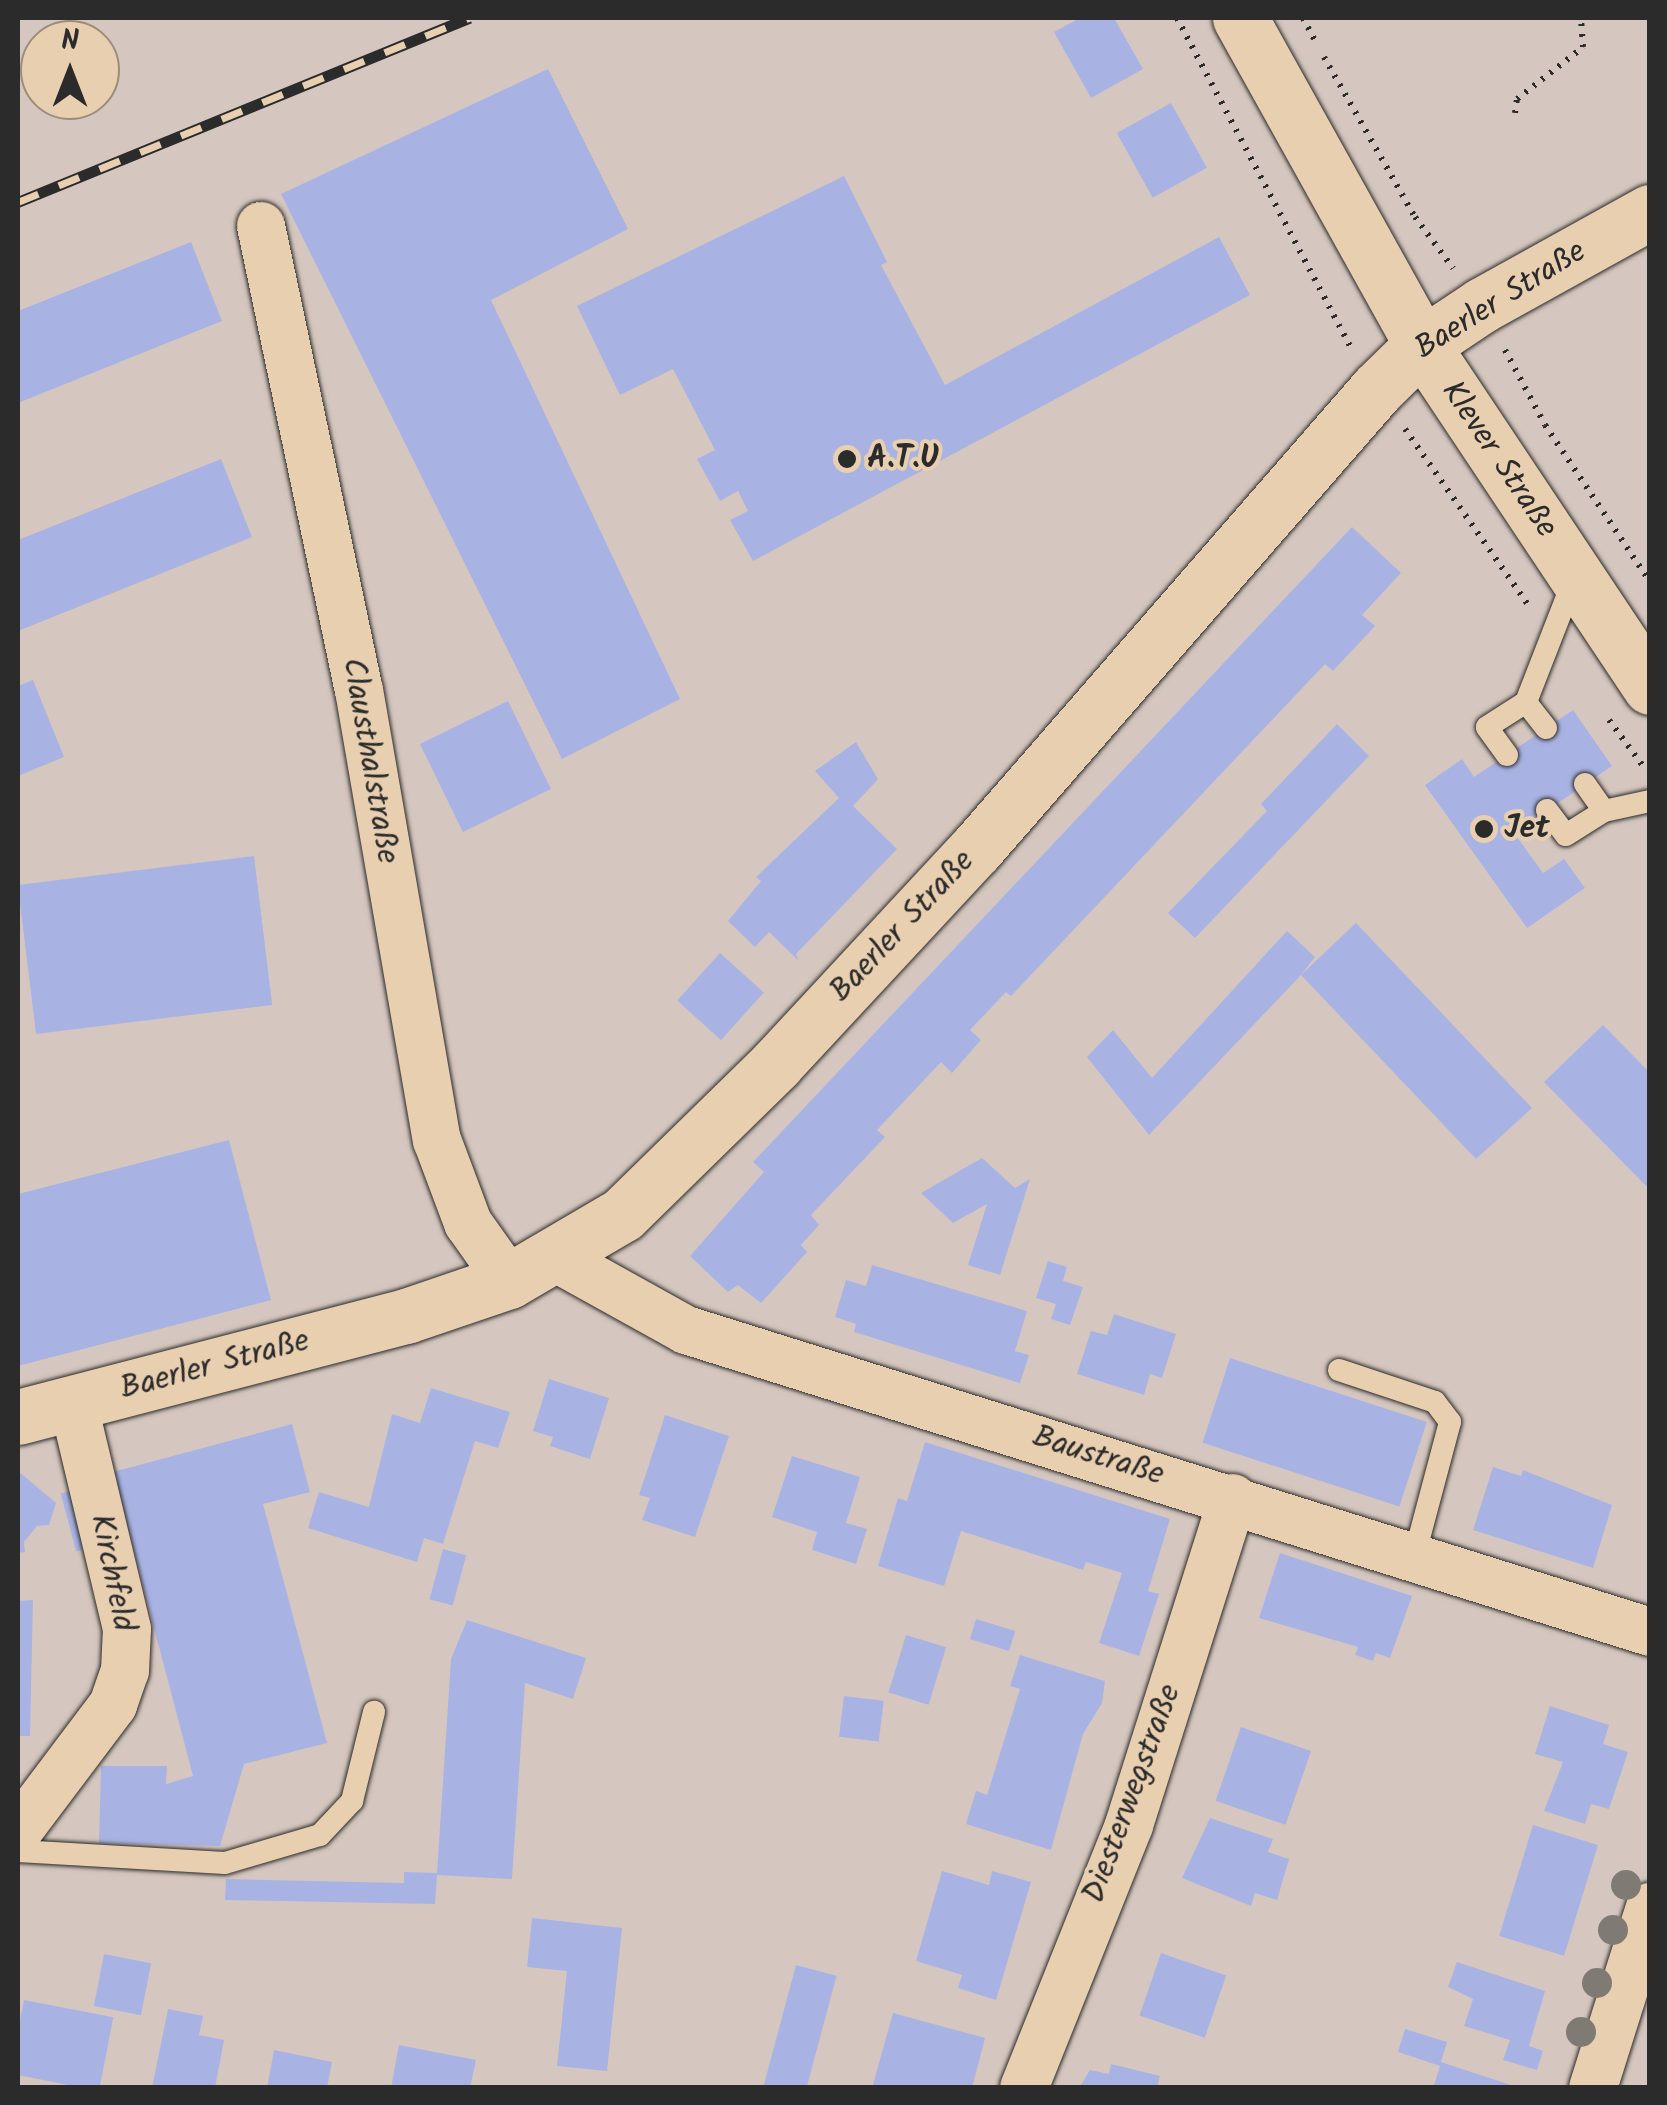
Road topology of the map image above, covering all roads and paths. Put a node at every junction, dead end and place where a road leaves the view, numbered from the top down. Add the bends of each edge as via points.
1 (1240, 18) edge
2 (1581, 18) edge
3 (1516, 113) dead end
4 (1650, 212) edge
5 (260, 226) dead end
6 (1422, 345) junction
7 (1575, 576) junction
8 (1650, 687) edge
9 (1526, 702) junction
10 (1546, 728) dead end
11 (1507, 755) dead end
12 (1585, 784) dead end
13 (1650, 801) edge
14 (1547, 810) dead end
15 (1604, 810) junction
16 (532, 1270) junction
17 (1339, 1370) dead end
18 (72, 1403) junction
19 (18, 1416) edge
20 (1233, 1498) junction
21 (1414, 1557) junction
22 (1650, 1632) edge
23 (374, 1712) dead end
24 (18, 1831) edge
25 (18, 1851) edge
26 (1650, 1907) edge
27 (1024, 2088) edge
28 (1593, 2088) edge

1 - 6 main road, Klever Straße
2 - 3 path via 1582,47 1517,99
4 - 6 main road, Baerler Straße
5 - 16 street, Clausthalstraße via 358,690 437,1140 468,1224
6 - 7 main road, Klever Straße
6 - 16 main road, Baerler Straße via 776,1064 623,1214
7 - 8 main road, Klever Straße
7 - 9 lane
9 - 10 lane
9 - 11 lane via 1487,727
12 - 15 lane
13 - 15 lane
14 - 15 lane via 1566,835
16 - 18 main road, Baerler Straße via 406,1316
16 - 20 street, Baustraße via 686,1330
17 - 21 lane via 1435,1402 1450,1422
18 - 19 main road, Baerler Straße
18 - 24 street, Kirchfeld via 127,1629 126,1670 114,1705
20 - 21 street, Baustraße
20 - 27 street, Diesterwegstraße via 1129,1825
21 - 22 street, Baustraße
23 - 25 lane via 352,1801 320,1835 225,1863
26 - 28 street

